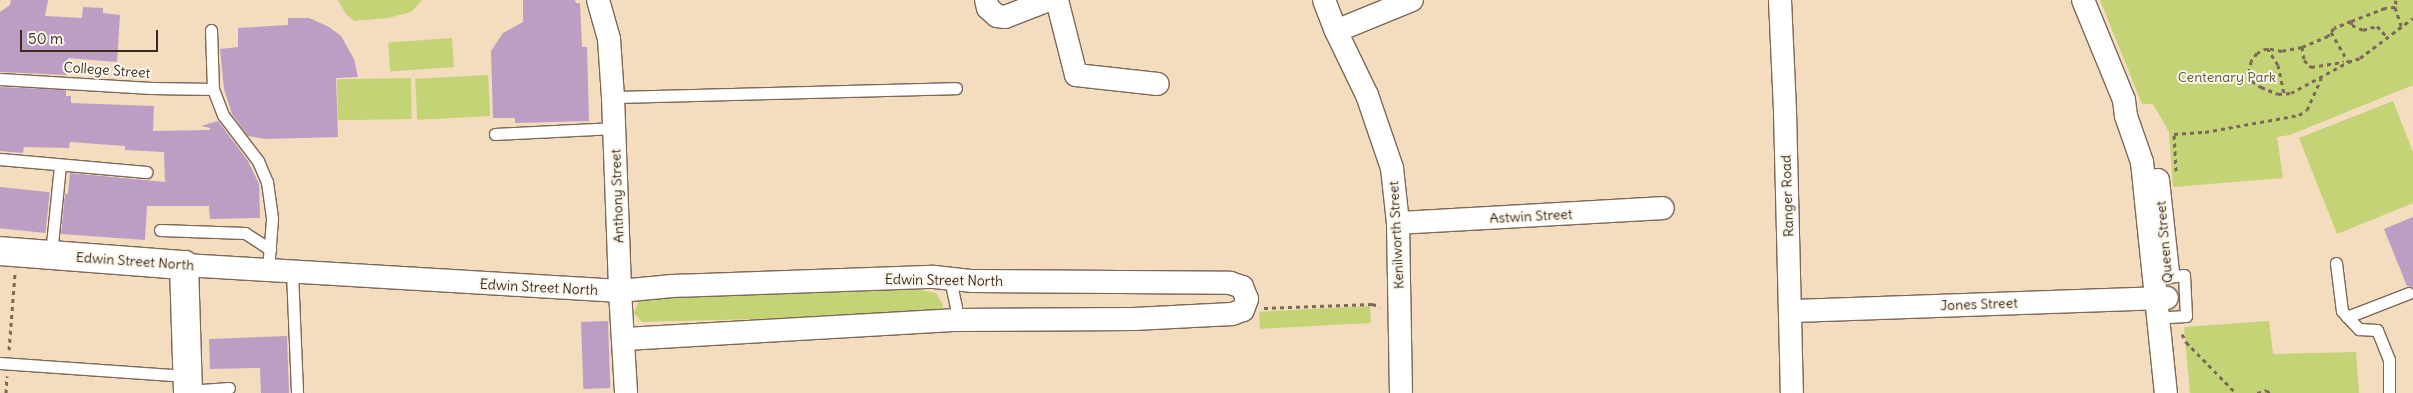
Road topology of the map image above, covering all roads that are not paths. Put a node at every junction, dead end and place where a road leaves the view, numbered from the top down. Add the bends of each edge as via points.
1 (598, 0) edge
2 (986, 0) edge
3 (1049, 0) edge
4 (1057, 0) edge
5 (1324, 0) edge
6 (1412, 0) edge
7 (1780, 0) edge
8 (2083, 0) edge
9 (211, 30) dead end
10 (1336, 31) junction
11 (0, 79) edge
12 (1158, 84) dead end
13 (956, 88) dead end
14 (213, 89) junction
15 (613, 97) junction
16 (615, 128) junction
17 (495, 134) dead end
18 (0, 160) edge
19 (60, 166) junction
20 (146, 172) dead end
21 (1663, 208) dead end
22 (1398, 223) junction
23 (160, 230) dead end
24 (51, 254) junction
25 (8, 260) edge
26 (269, 260) junction
27 (2336, 262) dead end
28 (184, 265) junction
29 (292, 272) junction
30 (950, 279) junction
31 (620, 291) junction
32 (2408, 293) dead end
33 (2166, 303) junction
34 (1791, 311) junction
35 (2347, 317) junction
36 (955, 320) junction
37 (624, 339) junction
38 (4, 363) edge
39 (188, 387) edge
40 (229, 388) dead end
41 (297, 393) edge
42 (626, 393) edge
43 (1401, 393) edge
44 (1792, 393) edge
45 (2166, 393) edge
46 (2176, 393) edge
47 (2389, 393) edge

1 - 15 street, Anthony Street via 609,39
2 - 3 street via 988,8 997,16 1005,17
4 - 12 street via 1076,75
5 - 10 street, Kenilworth Street
6 - 10 street
7 - 34 street, Ranger Road
8 - 33 street, Queen Street via 2124,100 2126,116 2142,162
9 - 14 lane
10 - 22 street, Kenilworth Street via 1367,95 1392,168
11 - 14 lane, College Street
13 - 15 lane
14 - 26 lane via 224,115 258,161 267,182 272,219
15 - 16 street, Anthony Street
16 - 17 lane
16 - 31 street, Anthony Street
18 - 19 lane
19 - 20 lane
19 - 24 lane
21 - 22 street, Astwin Street
22 - 43 street, Kenilworth Street
23 - 26 lane via 245,233
24 - 25 street, Edwin Street North
24 - 28 street, Edwin Street North
26 - 28 street, Edwin Street North
26 - 29 street, Edwin Street North
27 - 35 lane via 2342,311
28 - 39 street
29 - 31 street, Edwin Street North
29 - 41 lane
30 - 31 street, Edwin Street North via 934,277
30 - 36 lane via 956,307
30 - 36 street, Edwin Street North via 1230,283 1242,287 1246,293 1243,310 1232,314 1134,319
31 - 37 street, Anthony Street
32 - 35 lane
33 - 34 street, Jones Street
33 - 45 street, Queen Street
33 - 46 street, Queen Street
34 - 44 street, Ranger Road
35 - 47 lane via 2359,329 2377,330 2389,360
36 - 37 street
37 - 42 street, Anthony Street
38 - 39 lane
39 - 40 lane

